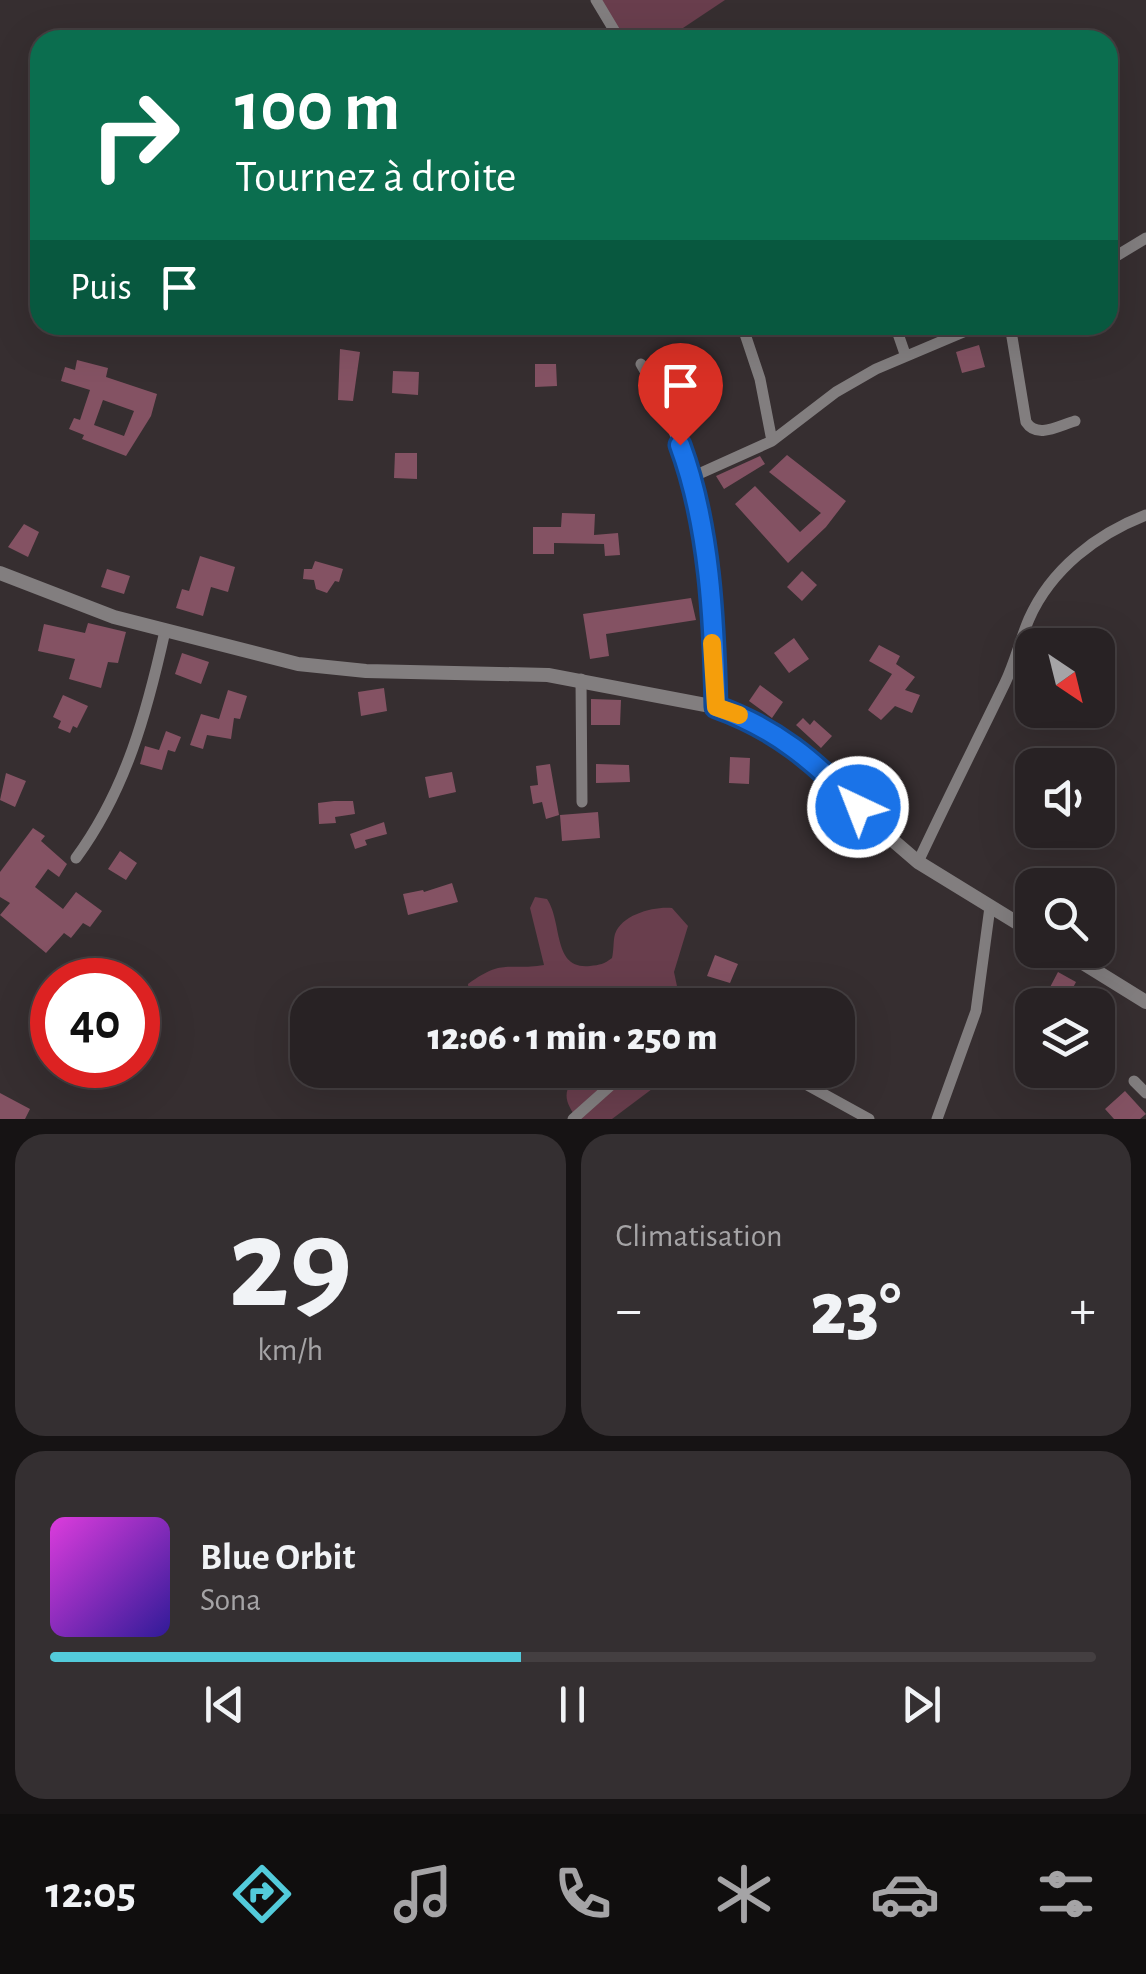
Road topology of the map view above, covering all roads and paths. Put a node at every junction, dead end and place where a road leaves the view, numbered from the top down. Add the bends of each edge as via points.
1 (596, 0) edge
2 (614, 30) edge
3 (1146, 238) edge
4 (1118, 256) edge
5 (745, 335) edge
6 (898, 335) edge
7 (954, 335) edge
8 (1012, 335) edge
9 (905, 354) junction
10 (641, 364) dead end
11 (1074, 421) dead end
12 (772, 441) junction
13 (692, 477) junction
14 (1146, 514) edge
15 (0, 573) edge
16 (165, 631) junction
17 (581, 679) junction
18 (716, 707) junction
19 (582, 802) dead end
20 (76, 858) dead end
21 (918, 862) junction
22 (990, 907) junction
23 (1015, 922) edge
24 (1091, 968) edge
25 (1146, 1002) edge
26 (1134, 1082) dead end
27 (608, 1088) edge
28 (813, 1088) edge
29 (1146, 1093) edge
30 (573, 1119) edge
31 (869, 1119) edge
32 (937, 1119) edge

1 - 2 street
3 - 4 street
5 - 12 street
6 - 9 street
7 - 9 street
8 - 11 street via 1026,422 1038,432
9 - 12 street via 836,392
10 - 13 street via 670,416
12 - 13 street
13 - 18 street via 709,590
14 - 21 street via 1088,546 1031,615
15 - 16 street
16 - 17 street via 298,664 366,672
16 - 20 street via 123,777
17 - 18 street
17 - 19 street
18 - 21 street via 792,744
21 - 22 street
22 - 23 street
22 - 32 street via 976,1011
24 - 25 street
26 - 29 street
27 - 30 street
28 - 31 street

